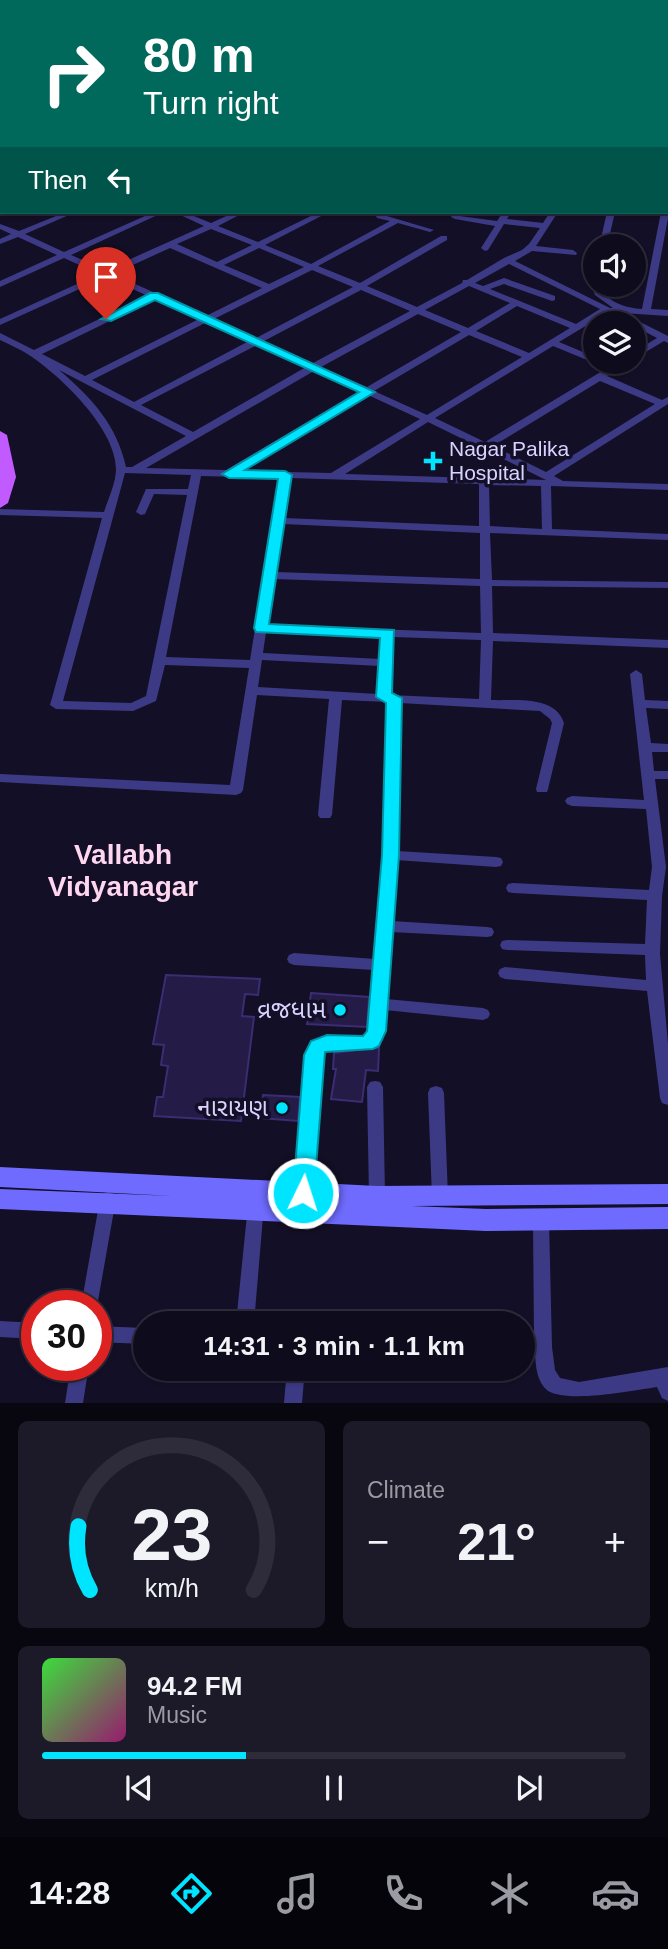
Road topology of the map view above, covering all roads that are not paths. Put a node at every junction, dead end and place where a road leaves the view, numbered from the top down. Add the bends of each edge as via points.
1 (67, 214) edge
2 (156, 214) edge
3 (183, 214) edge
4 (237, 214) edge
5 (321, 214) edge
6 (506, 214) edge
7 (553, 214) edge
8 (611, 214) edge
9 (666, 214) edge
10 (380, 216) dead end
11 (455, 218) edge
12 (396, 220) junction
13 (501, 222) junction
14 (0, 226) edge
15 (213, 226) junction
16 (545, 226) junction
17 (430, 230) dead end
18 (18, 234) junction
19 (606, 234) edge
20 (665, 237) edge
21 (444, 238) dead end
22 (0, 242) edge
23 (171, 245) junction
24 (258, 245) junction
25 (485, 248) dead end
26 (530, 248) junction
27 (573, 253) dead end
28 (65, 255) junction
29 (507, 260) junction
30 (218, 265) junction
31 (311, 267) junction
32 (106, 274) junction
33 (470, 280) junction
34 (0, 284) edge
35 (492, 284) junction
36 (360, 287) junction
37 (270, 288) junction
38 (482, 289) junction
39 (566, 290) junction
40 (154, 296) junction
41 (604, 297) edge
42 (552, 298) junction
43 (516, 303) junction
44 (414, 310) junction
45 (533, 310) junction
46 (605, 310) junction
47 (623, 310) junction
48 (634, 311) edge
49 (646, 312) joint
50 (668, 313) edge
51 (206, 319) junction
52 (0, 321) edge
53 (576, 327) junction
54 (469, 332) junction
55 (0, 335) edge
56 (666, 339) edge
57 (257, 342) junction
58 (551, 342) junction
59 (646, 350) edge
60 (34, 354) junction
61 (583, 355) edge
62 (529, 356) junction
63 (313, 367) junction
64 (605, 374) edge
65 (600, 377) junction
66 (86, 379) junction
67 (369, 392) junction
68 (665, 401) edge
69 (133, 407) junction
70 (429, 419) junction
71 (0, 435) edge
72 (193, 436) junction
73 (486, 446) junction
74 (121, 470) junction
75 (135, 470) junction
76 (197, 472) junction
77 (229, 474) junction
78 (285, 475) junction
79 (333, 477) junction
80 (546, 480) junction
81 (484, 482) junction
82 (668, 487) edge
83 (193, 492) junction
84 (0, 503) edge
85 (0, 512) edge
86 (141, 512) dead end
87 (108, 514) junction
88 (278, 521) junction
89 (484, 528) junction
90 (547, 530) junction
91 (668, 537) edge
92 (270, 575) junction
93 (486, 583) junction
94 (668, 586) edge
95 (261, 628) junction
96 (388, 633) junction
97 (487, 636) junction
98 (668, 644) edge
99 (256, 660) junction
100 (161, 661) junction
101 (386, 663) junction
102 (636, 674) dead end
103 (251, 691) junction
104 (336, 695) junction
105 (389, 698) junction
106 (485, 702) junction
107 (639, 704) junction
108 (668, 705) edge
109 (644, 747) junction
110 (668, 748) edge
111 (647, 775) junction
112 (668, 775) edge
113 (0, 778) edge
114 (542, 789) dead end
115 (572, 801) dead end
116 (651, 805) junction
117 (325, 815) dead end
118 (390, 855) junction
119 (496, 862) dead end
120 (513, 888) dead end
121 (653, 895) junction
122 (385, 926) junction
123 (487, 932) dead end
124 (507, 945) dead end
125 (651, 950) junction
126 (294, 959) dead end
127 (382, 965) junction
128 (505, 973) dead end
129 (652, 986) junction
130 (379, 1004) junction
131 (483, 1014) dead end
132 (375, 1087) dead end
133 (436, 1093) dead end
134 (668, 1098) edge
135 (0, 1177) edge
136 (303, 1193) junction
137 (109, 1194) junction
138 (668, 1194) edge
139 (377, 1196) junction
140 (440, 1197) junction
141 (0, 1199) edge
142 (256, 1201) junction
143 (668, 1218) edge
144 (541, 1220) junction
145 (93, 1290) edge
146 (246, 1311) edge
147 (0, 1329) edge
148 (21, 1330) edge
149 (112, 1335) edge
150 (133, 1336) edge
151 (535, 1347) edge
152 (543, 1347) junction
153 (77, 1381) edge
154 (295, 1381) edge
155 (666, 1381) edge
156 (74, 1403) edge
157 (293, 1403) edge

1 - 18 street
2 - 28 street
3 - 15 street
4 - 15 street
5 - 24 street
6 - 13 street
7 - 16 street
8 - 19 street
9 - 20 street
10 - 12 street
11 - 13 street
12 - 17 street
12 - 31 street
13 - 16 street
13 - 25 street
14 - 18 street
15 - 23 street
15 - 24 street
16 - 26 street
18 - 22 street
18 - 28 street
20 - 49 street
21 - 36 street
23 - 30 street
23 - 32 street
24 - 30 street
24 - 31 street
26 - 27 street
26 - 29 street
28 - 32 street
28 - 34 street
29 - 33 street
29 - 39 street
30 - 37 street
31 - 36 street
31 - 37 street
32 - 40 street
32 - 52 street
33 - 35 street
33 - 38 street
33 - 44 street
35 - 38 street
35 - 42 street via 510,282
36 - 44 street
36 - 57 street
37 - 51 street
38 - 43 street
39 - 42 street
39 - 46 street
40 - 51 street
40 - 60 street
41 - 47 street
42 - 45 street
43 - 45 street
43 - 54 street
44 - 54 street
44 - 63 street
45 - 53 street
46 - 47 street
46 - 53 street
46 - 56 street
47 - 48 street
49 - 50 street
51 - 57 street
51 - 66 street
53 - 58 street
54 - 62 street
54 - 67 street
55 - 60 street
56 - 59 street
57 - 63 street
57 - 69 street
58 - 61 street
58 - 62 street
60 - 66 street
60 - 74 street via 86,399 112,431
62 - 70 street
63 - 67 street
63 - 72 street
64 - 65 street
65 - 68 street
65 - 73 street
66 - 69 street
67 - 70 street
67 - 77 street
68 - 80 street
69 - 72 street
70 - 73 street
70 - 79 street
71 - 84 main road via 9,477
72 - 75 street
73 - 80 street
74 - 75 street
74 - 87 street
75 - 76 street
76 - 77 street
76 - 83 street
77 - 78 street
78 - 79 street
78 - 88 street
79 - 81 street
80 - 81 street
80 - 82 street
80 - 90 street
81 - 89 street
83 - 86 street via 150,491
83 - 100 street
85 - 87 street
87 - 100 street via 56,705 144,704 152,698
88 - 89 street
88 - 92 street
89 - 90 street
89 - 93 street
90 - 91 street
92 - 93 street
92 - 95 street
93 - 94 street
93 - 97 street
95 - 96 street
95 - 99 street
96 - 97 street
96 - 101 street
97 - 98 street
97 - 106 street
99 - 100 street
99 - 101 street
99 - 103 street
101 - 105 street
102 - 107 street
103 - 104 street
103 - 113 street via 236,790
104 - 105 street
104 - 117 street
105 - 106 street
105 - 118 street
106 - 114 street via 543,707 556,717 558,732
107 - 108 street
107 - 109 street
109 - 110 street
109 - 111 street
111 - 112 street
111 - 116 street
115 - 116 street
116 - 121 street via 659,867
118 - 119 street
118 - 122 street
120 - 121 street
121 - 125 street
122 - 123 street
122 - 127 street
124 - 125 street
125 - 129 street
126 - 127 street
127 - 130 street
128 - 129 street
129 - 134 street
130 - 131 street
130 - 136 street via 372,1041 327,1043 314,1055
132 - 139 street
133 - 140 street
135 - 137 main road
136 - 139 main road
136 - 142 main road
137 - 141 main road
137 - 142 main road
137 - 145 street
138 - 140 main road
139 - 140 main road
142 - 144 main road
142 - 146 street
143 - 144 main road
144 - 152 street
147 - 148 street
149 - 150 street
151 - 152 street
152 - 155 street via 547,1373 555,1385 566,1389
153 - 156 street
154 - 157 street

